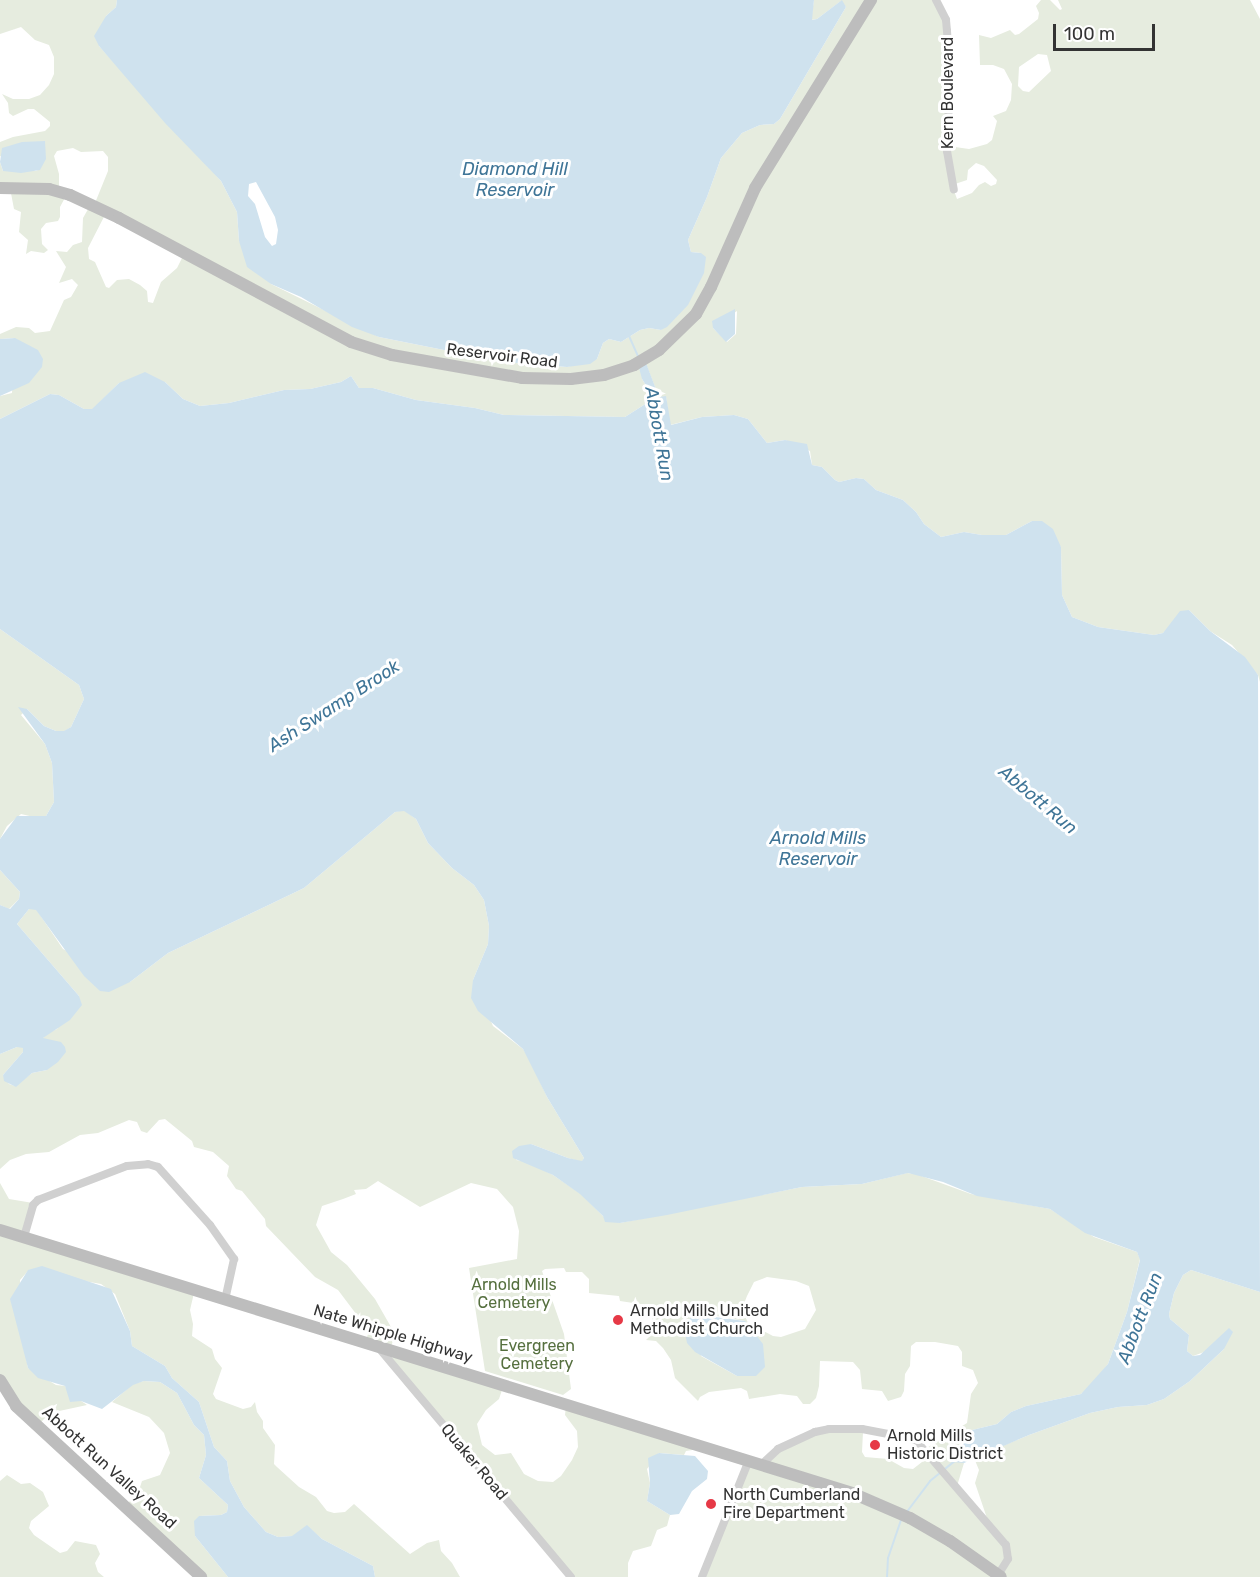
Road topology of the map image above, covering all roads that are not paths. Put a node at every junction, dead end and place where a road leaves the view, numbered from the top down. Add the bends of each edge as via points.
1 (871, 0) edge
2 (936, 0) edge
3 (0, 188) edge
4 (954, 189) dead end
5 (0, 1230) edge
6 (24, 1238) junction
7 (225, 1300) junction
8 (377, 1347) junction
9 (0, 1380) edge
10 (755, 1462) junction
11 (1000, 1576) edge
12 (201, 1577) edge
13 (571, 1577) edge
14 (702, 1577) edge

1 - 3 street, Reservoir Road via 755,188 700,307 671,341 646,359 586,378 498,375 392,355 351,342 70,195 49,189
2 - 4 street, Kern Boulevard via 946,20 950,76 947,151
5 - 6 street, Nate Whipple Highway
6 - 7 street, Nate Whipple Highway
6 - 7 street via 38,1200 127,1166 158,1167 210,1225 234,1259
7 - 8 street, Nate Whipple Highway
8 - 10 street, Nate Whipple Highway
8 - 13 street, Quaker Road
9 - 12 street, Abbott Run Valley Road via 16,1406
10 - 11 street, Nate Whipple Highway via 898,1512
10 - 11 street via 815,1432 843,1428 909,1438 919,1444 1006,1545 1008,1559
10 - 14 street

